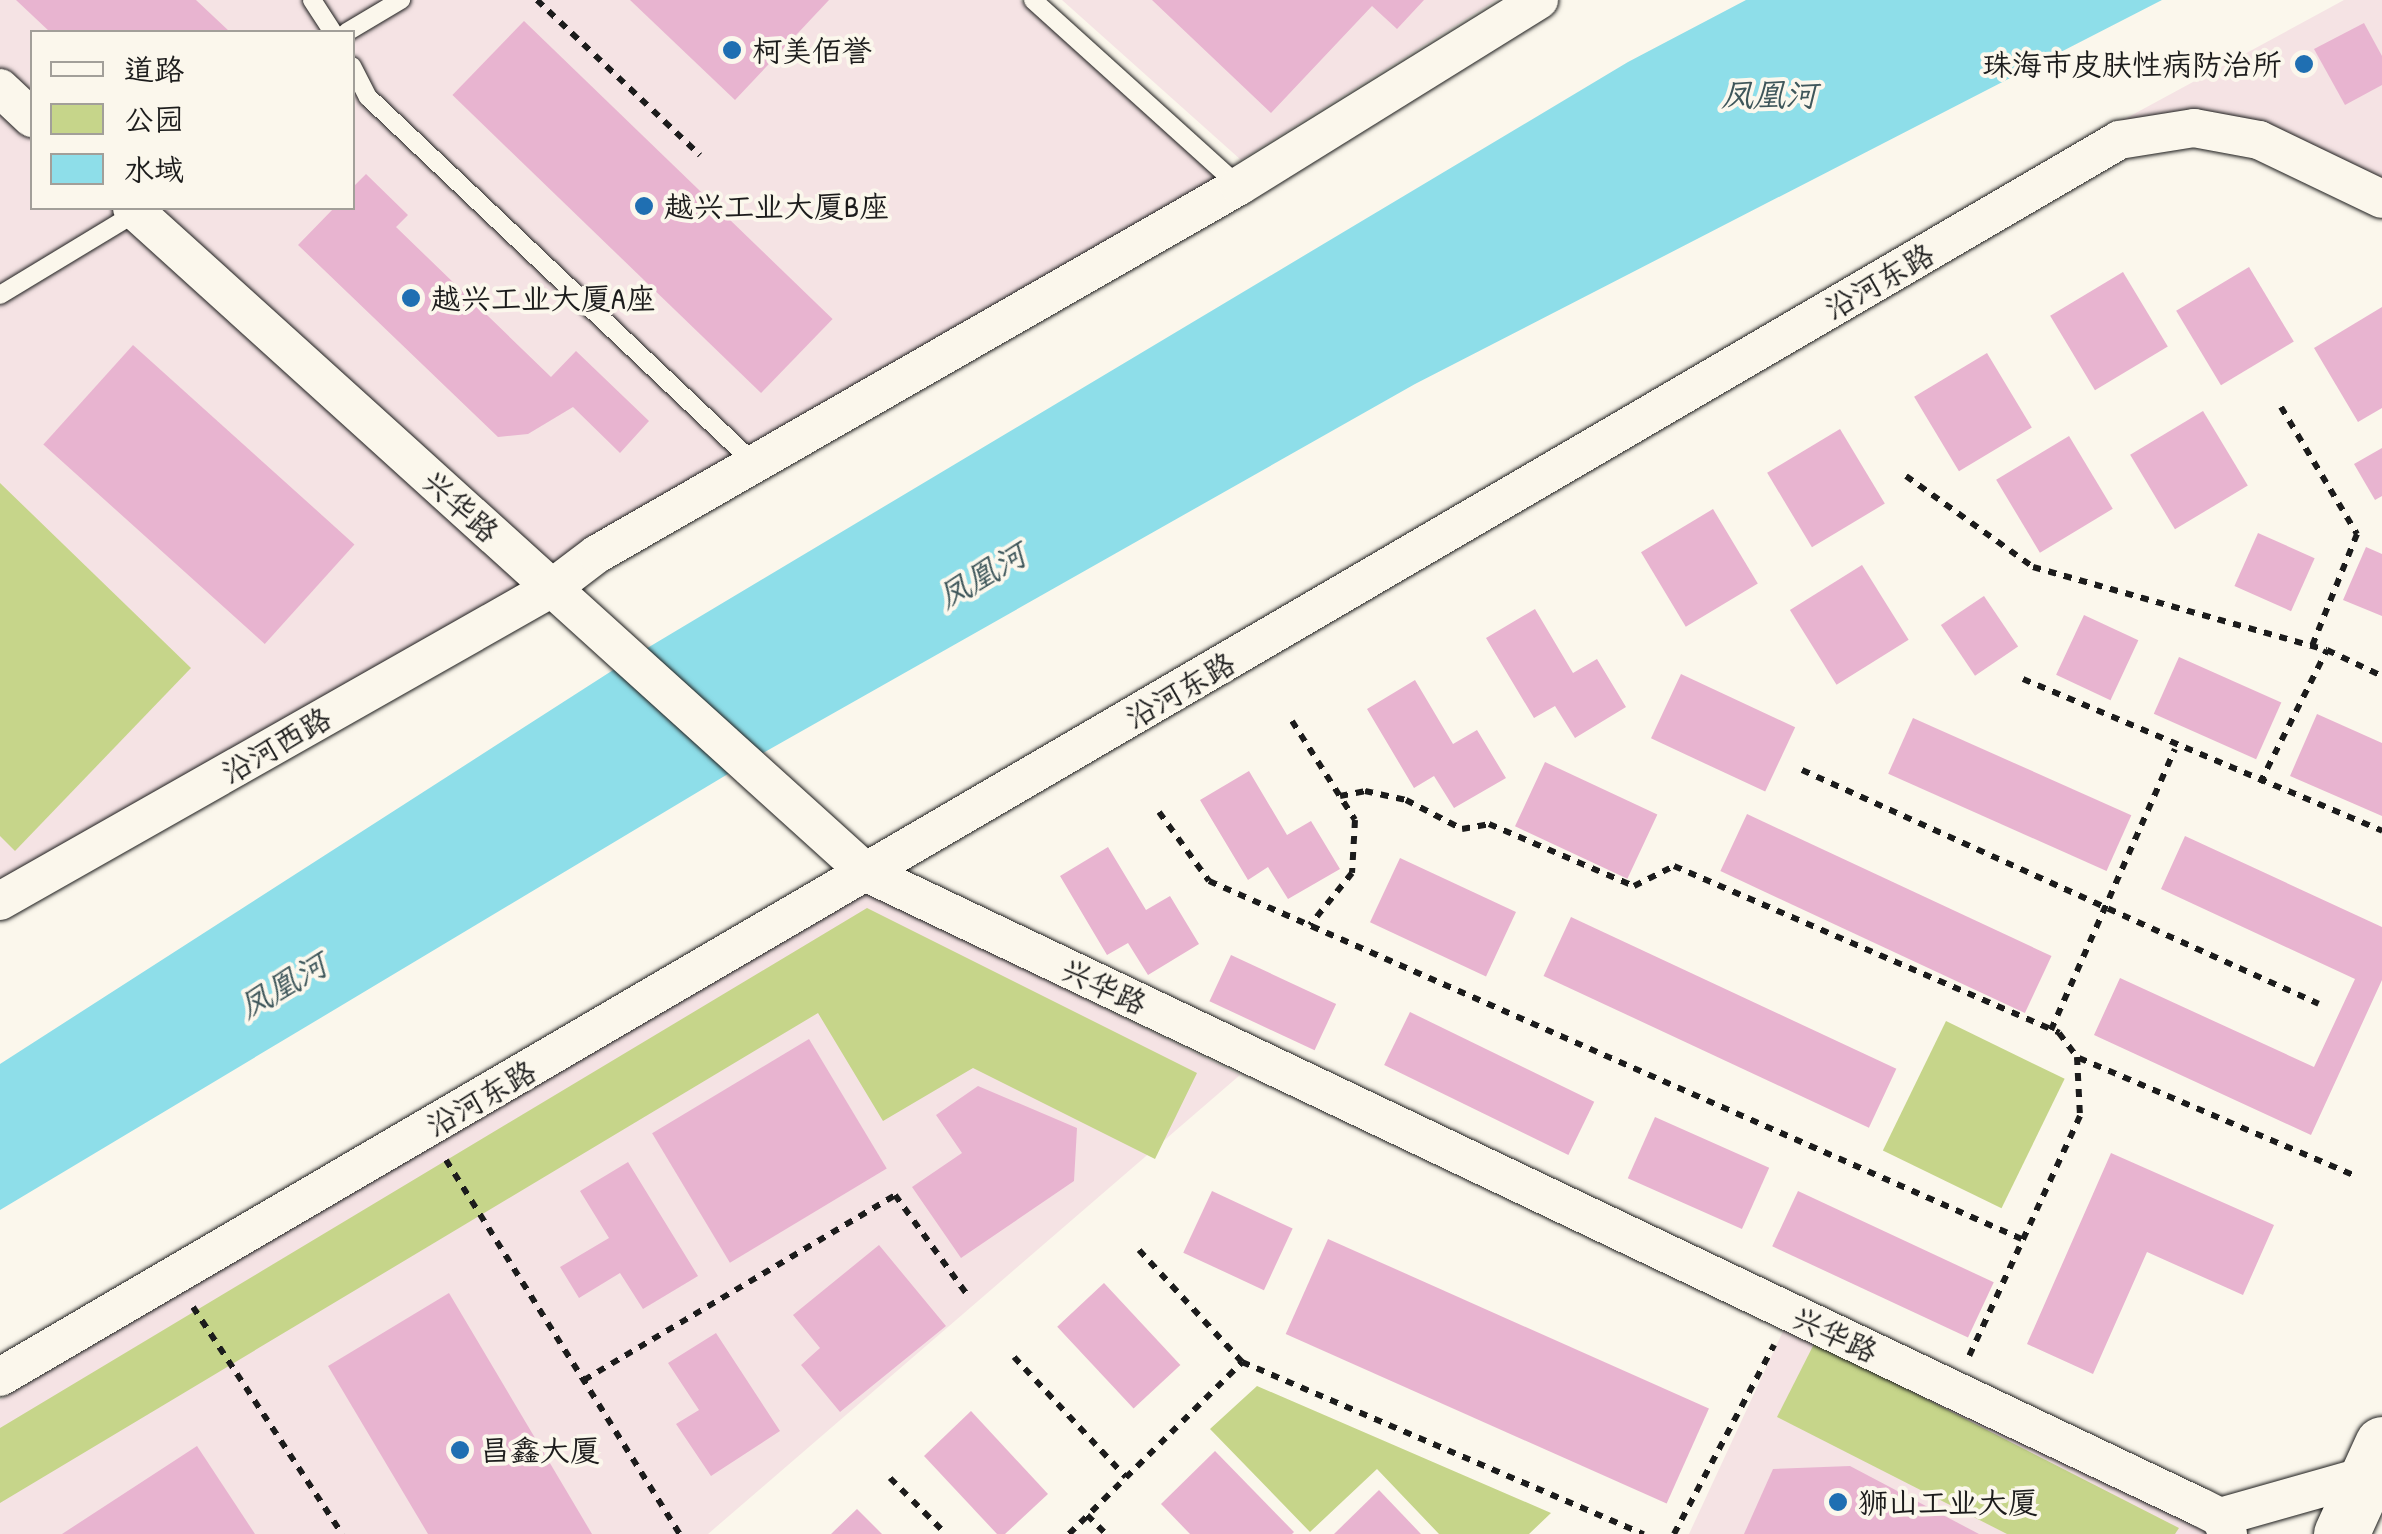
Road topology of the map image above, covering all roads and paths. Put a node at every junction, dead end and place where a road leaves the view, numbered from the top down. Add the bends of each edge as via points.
1 (312, 0) edge
2 (402, 0) edge
3 (537, 0) edge
4 (1033, 0) edge
5 (1539, 0) edge
6 (332, 30) edge
7 (350, 30) edge
8 (355, 72) edge
9 (0, 88) edge
10 (30, 116) edge
11 (700, 155) dead end
12 (1240, 186) junction
13 (2382, 199) edge
14 (134, 210) edge
15 (0, 295) edge
16 (2282, 406) dead end
17 (755, 464) junction
18 (1906, 476) dead end
19 (552, 588) junction
20 (2312, 646) junction
21 (2327, 650) junction
22 (2382, 676) edge
23 (2023, 679) dead end
24 (1292, 721) dead end
25 (2174, 748) junction
26 (1802, 770) dead end
27 (2260, 782) junction
28 (1340, 796) junction
29 (1159, 812) dead end
30 (2382, 831) edge
31 (866, 874) junction
32 (0, 901) edge
33 (2106, 908) junction
34 (1310, 925) junction
35 (2319, 1004) dead end
36 (2052, 1030) junction
37 (2078, 1057) junction
38 (427, 1129) junction
39 (2355, 1176) dead end
40 (2022, 1239) junction
41 (1139, 1250) dead end
42 (173, 1276) junction
43 (968, 1296) dead end
44 (1791, 1313) junction
45 (1014, 1357) dead end
46 (1242, 1362) junction
47 (0, 1378) edge
48 (584, 1380) junction
49 (1954, 1390) junction
50 (2375, 1459) edge
51 (1126, 1477) junction
52 (890, 1478) dead end
53 (1088, 1516) junction
54 (2224, 1526) edge
55 (342, 1534) edge
56 (680, 1534) edge
57 (946, 1534) edge
58 (1069, 1534) edge
59 (1106, 1534) edge
60 (1644, 1534) edge
61 (1674, 1534) edge
62 (2341, 1534) edge

1 - 6 lane
2 - 7 lane
3 - 11 path
4 - 12 lane
5 - 12 street, 沿河西路
8 - 17 lane via 368,97
9 - 10 street
12 - 17 street, 沿河西路
13 - 31 street, 沿河东路 via 2259,140 2194,128 2119,140
14 - 15 lane
14 - 19 street, 兴华路
16 - 20 path via 2356,534
17 - 19 street, 沿河西路 via 597,554
18 - 20 path via 2033,567
19 - 31 street, 兴华路
19 - 32 street, 沿河西路
20 - 21 path
21 - 22 path
21 - 27 path
23 - 25 path
24 - 28 path
25 - 27 path
25 - 33 path
26 - 33 path
27 - 30 path
28 - 34 path via 1356,820 1352,873
28 - 36 path via 1365,791 1406,800 1462,828 1489,824 1634,886 1674,866
29 - 34 path via 1209,881
31 - 38 street, 沿河东路
31 - 44 street, 兴华路
33 - 35 path
33 - 36 path
34 - 40 path
36 - 37 path
37 - 39 path
37 - 40 path via 2080,1116
38 - 42 street, 沿河东路
38 - 48 path
40 - 49 path
41 - 46 path
42 - 47 street, 沿河东路
42 - 55 path
43 - 48 path via 895,1195
44 - 49 street, 兴华路
44 - 61 path
45 - 51 path
46 - 51 path
46 - 60 path
48 - 56 path
49 - 54 street, 兴华路
50 - 54 street
50 - 62 main road
51 - 53 path
52 - 57 path
53 - 58 path
53 - 59 path

